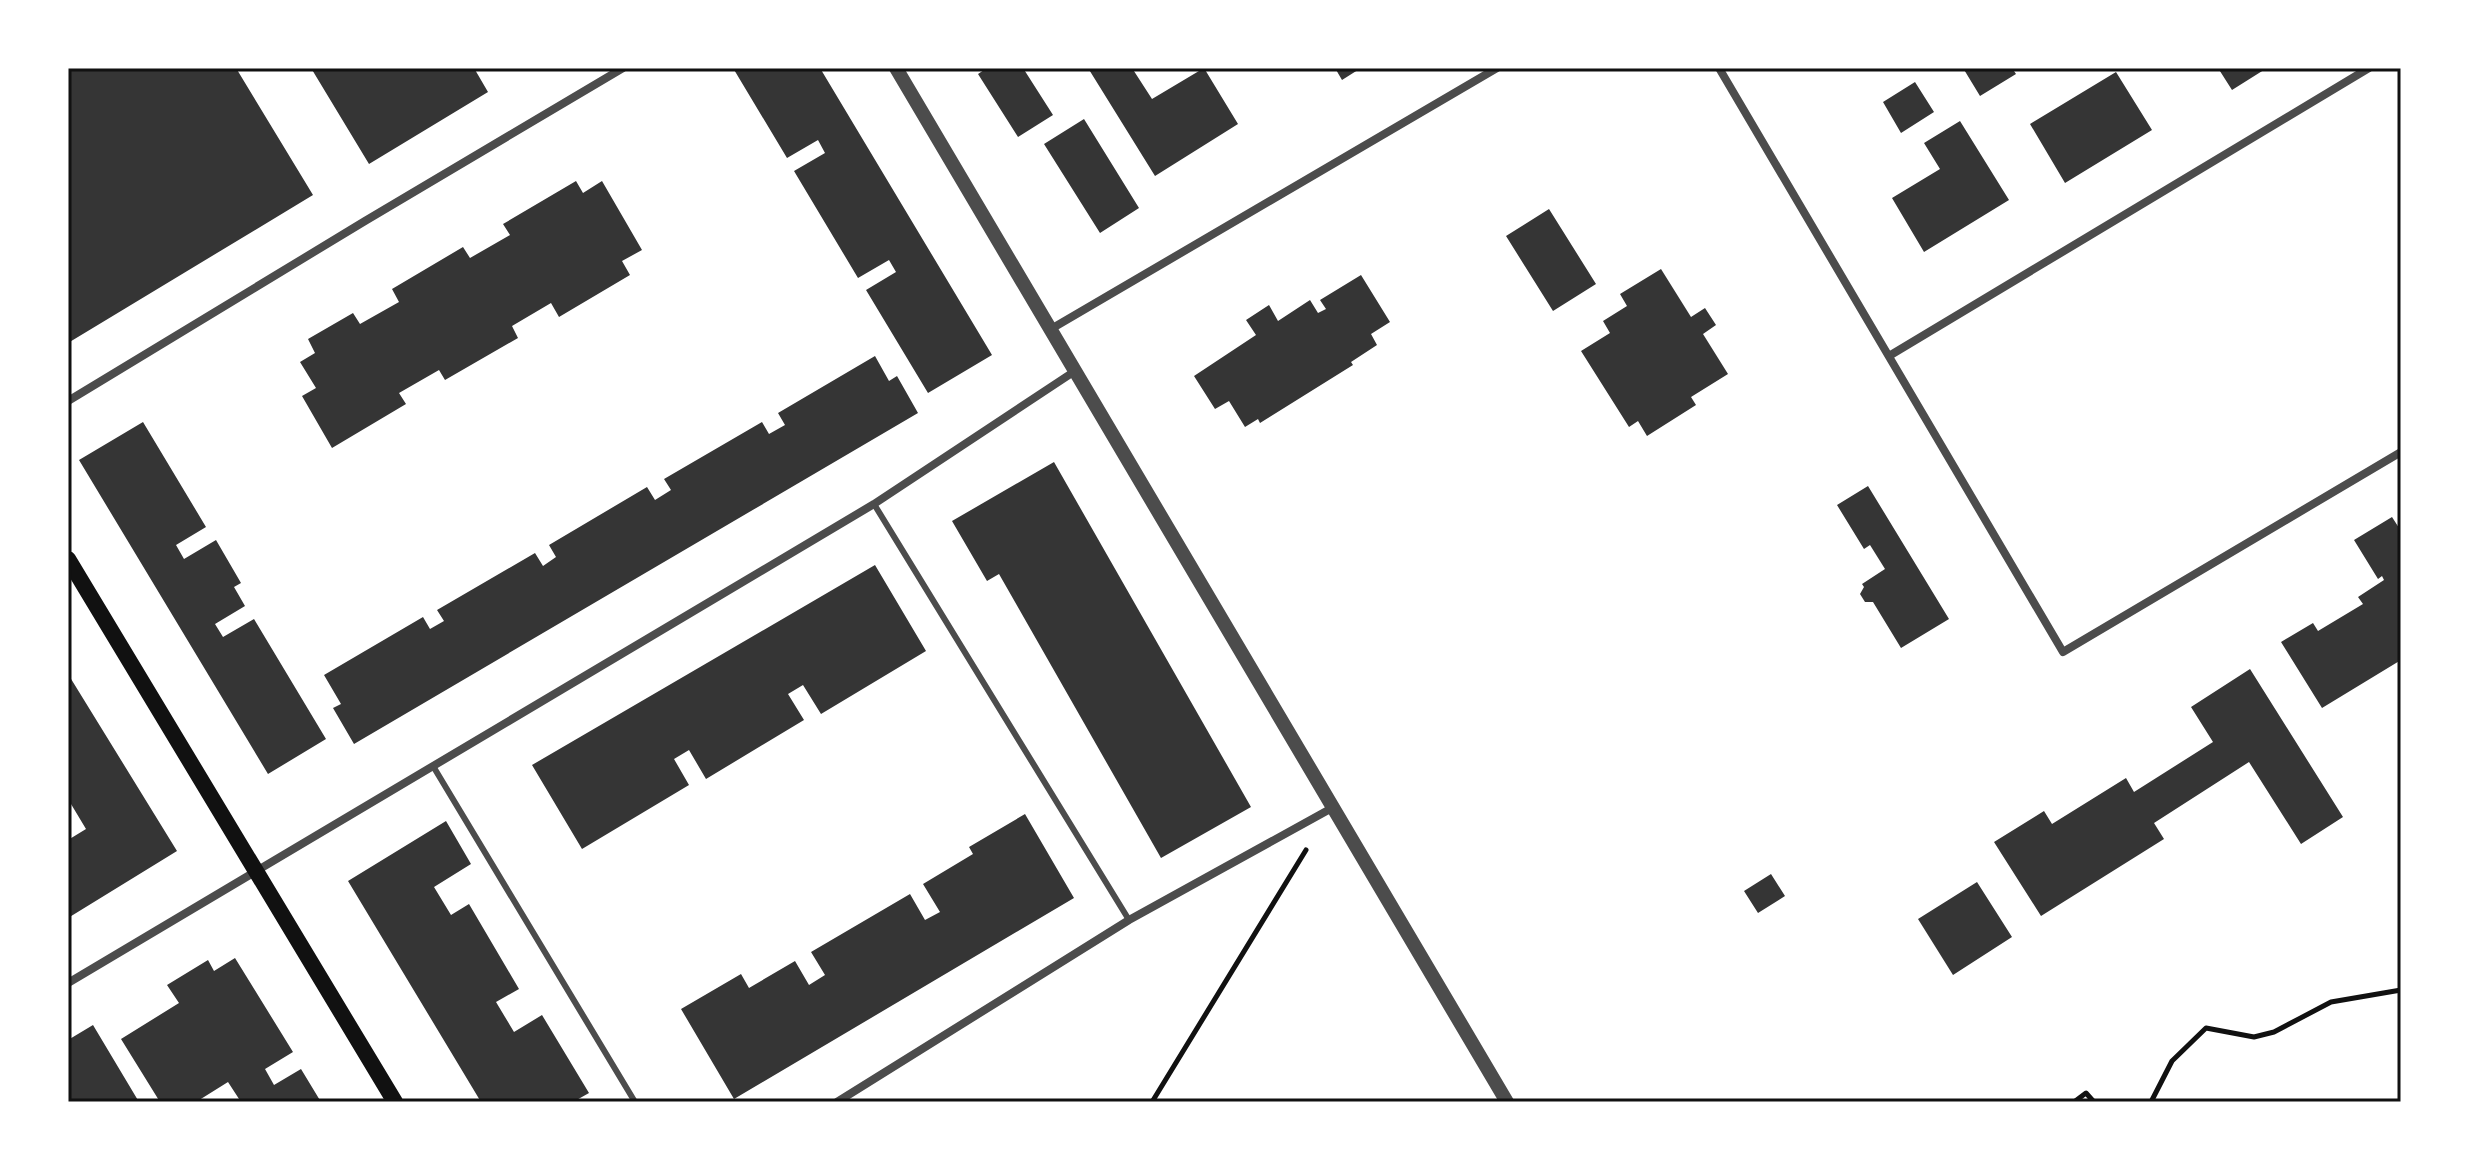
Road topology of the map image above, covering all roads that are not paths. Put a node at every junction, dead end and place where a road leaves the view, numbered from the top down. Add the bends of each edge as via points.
1 (623, 68) edge
2 (896, 68) edge
3 (1497, 68) edge
4 (1719, 68) edge
5 (2369, 68) edge
6 (1051, 329) junction
7 (1889, 356) junction
8 (1076, 371) junction
9 (68, 401) edge
10 (2401, 452) edge
11 (874, 504) junction
12 (68, 559) edge
13 (433, 766) junction
14 (1332, 808) junction
15 (255, 871) junction
16 (1129, 920) junction
17 (68, 983) edge
18 (395, 1102) edge
19 (635, 1102) edge
20 (837, 1102) edge
21 (1507, 1102) edge

1 - 9 street
2 - 6 street
3 - 6 street
4 - 7 street
5 - 7 street
6 - 8 street
7 - 10 street via 2063,652
8 - 11 street
8 - 14 street
11 - 13 street
11 - 16 lane
12 - 15 main road
13 - 15 street
13 - 19 lane
14 - 16 street
14 - 21 street
15 - 17 street
15 - 18 main road
16 - 20 street

